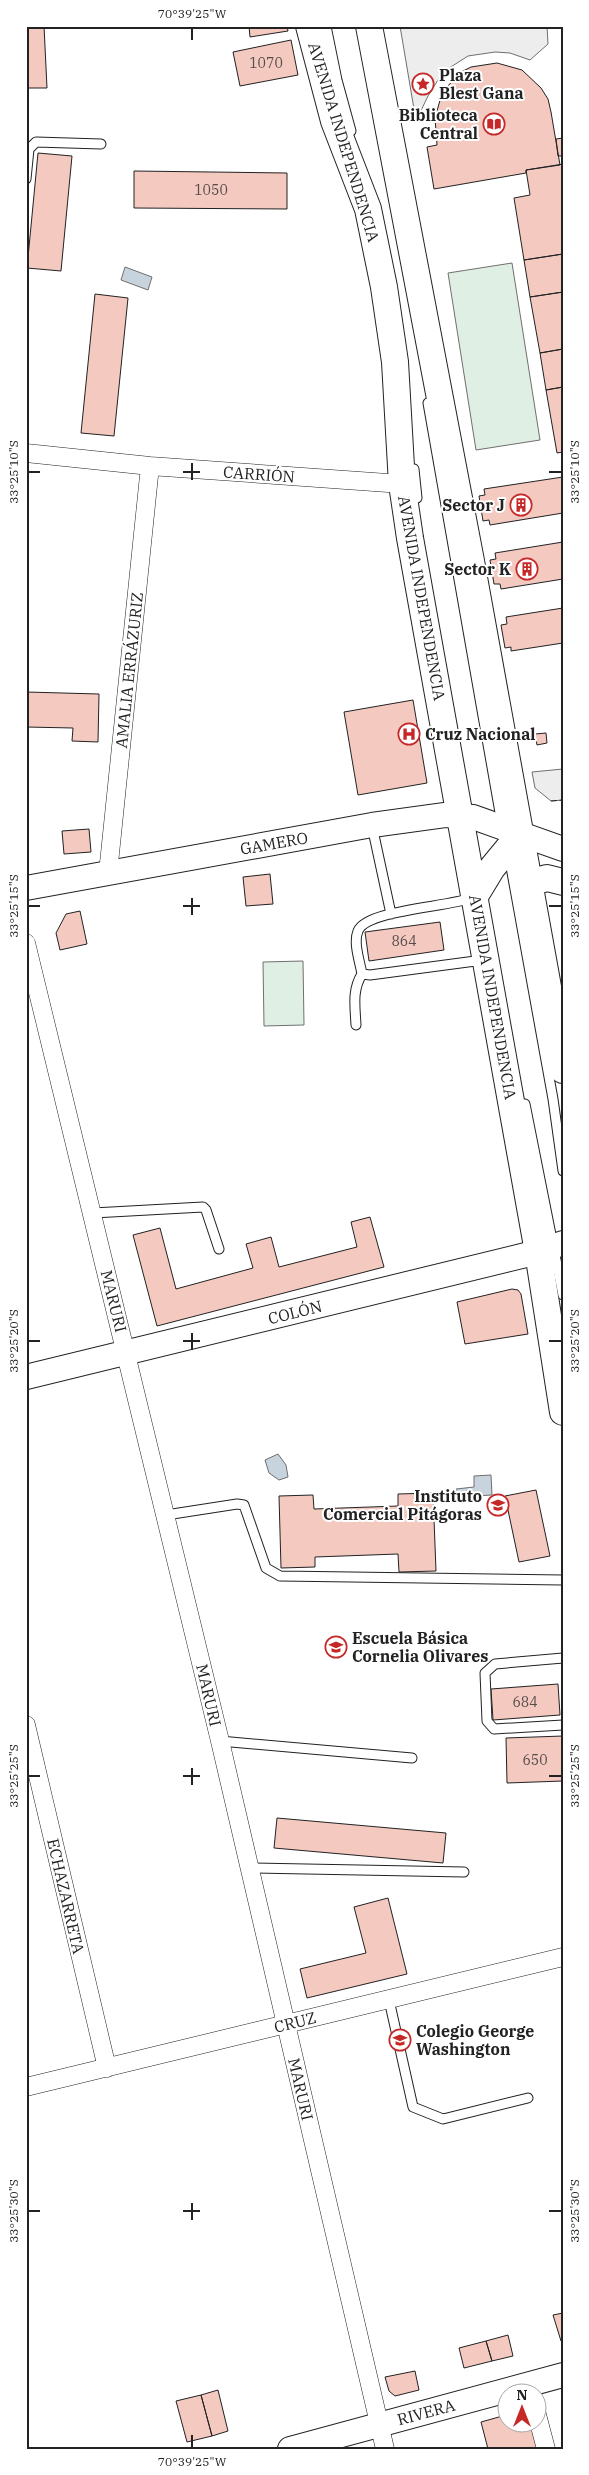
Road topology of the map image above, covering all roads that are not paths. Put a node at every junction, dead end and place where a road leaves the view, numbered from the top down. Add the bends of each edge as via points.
1 (309, 26) edge
2 (326, 26) edge
3 (369, 26) edge
4 (355, 142) dead end
5 (101, 144) dead end
6 (26, 179) edge
7 (378, 206) dead end
8 (381, 222) dead end
9 (386, 246) dead end
10 (400, 327) dead end
11 (425, 390) dead end
12 (26, 453) edge
13 (414, 461) dead end
14 (150, 466) junction
15 (402, 484) junction
16 (418, 507) dead end
17 (471, 818) junction
18 (372, 825) junction
19 (510, 837) junction
20 (563, 849) edge
21 (108, 873) junction
22 (563, 882) edge
23 (529, 883) junction
24 (482, 884) junction
25 (26, 888) edge
26 (391, 914) junction
27 (26, 943) edge
28 (486, 959) junction
29 (362, 974) junction
30 (356, 1025) dead end
31 (563, 1070) edge
32 (522, 1091) dead end
33 (563, 1171) edge
34 (93, 1213) junction
35 (219, 1249) dead end
36 (553, 1252) edge
37 (563, 1295) edge
38 (127, 1353) junction
39 (26, 1377) edge
40 (563, 1412) edge
41 (166, 1515) junction
42 (563, 1580) edge
43 (563, 1658) edge
44 (26, 1725) edge
45 (563, 1726) edge
46 (220, 1741) junction
47 (412, 1758) dead end
48 (250, 1868) junction
49 (464, 1872) dead end
50 (563, 1957) edge
51 (389, 2000) junction
52 (286, 2024) junction
53 (106, 2068) junction
54 (26, 2087) edge
55 (528, 2098) dead end
56 (563, 2375) edge
57 (546, 2382) edge
58 (496, 2396) edge
59 (379, 2424) junction
60 (542, 2432) edge
61 (290, 2449) edge
62 (385, 2449) edge
63 (546, 2449) edge

1 - 15 main road, AVENIDA INDEPENDENCIA via 334,121 360,185 372,230 395,362
2 - 4 lane
3 - 19 main road via 467,542
5 - 6 lane via 36,142 28,149
7 - 8 lane
9 - 10 lane
11 - 19 lane
12 - 14 street, CARRIÓN
13 - 16 lane
14 - 15 street, CARRIÓN
14 - 21 street, AMALIA ERRÁZURIZ
15 - 17 main road, AVENIDA INDEPENDENCIA via 421,601
17 - 18 street, GAMERO via 433,816
17 - 19 street, GAMERO
17 - 24 main road, AVENIDA INDEPENDENCIA
18 - 21 street, GAMERO
18 - 26 lane
19 - 20 street, GAMERO
19 - 23 main road
19 - 24 main road
19 - 33 lane
21 - 25 street, GAMERO
22 - 23 main road via 547,878
23 - 31 main road
24 - 26 lane via 457,904
24 - 28 main road, AVENIDA INDEPENDENCIA
26 - 29 lane via 366,921 358,931
27 - 34 street, MARURI
28 - 29 lane
28 - 36 main road, AVENIDA INDEPENDENCIA
29 - 30 lane via 356,983 354,999
32 - 36 lane
34 - 35 lane via 203,1207
34 - 38 street, MARURI
36 - 37 lane
36 - 38 street, COLÓN
36 - 40 main road, AVENIDA INDEPENDENCIA
38 - 39 street, COLÓN
38 - 41 street, MARURI
41 - 42 lane via 244,1505 266,1568 280,1576
41 - 46 street, MARURI
43 - 45 lane via 496,1664 485,1673 487,1721 494,1729
44 - 53 street, ECHAZARRETA
46 - 47 lane
46 - 48 street, MARURI
48 - 49 lane
48 - 52 street, MARURI
50 - 51 street, CRUZ
51 - 52 street, CRUZ
51 - 55 lane via 413,2107 443,2119
52 - 53 street, CRUZ
52 - 59 street, MARURI
53 - 54 street, CRUZ
56 - 57 street, RIVERA
58 - 59 street, RIVERA
59 - 61 street, RIVERA
59 - 62 street, MARURI
60 - 63 street

